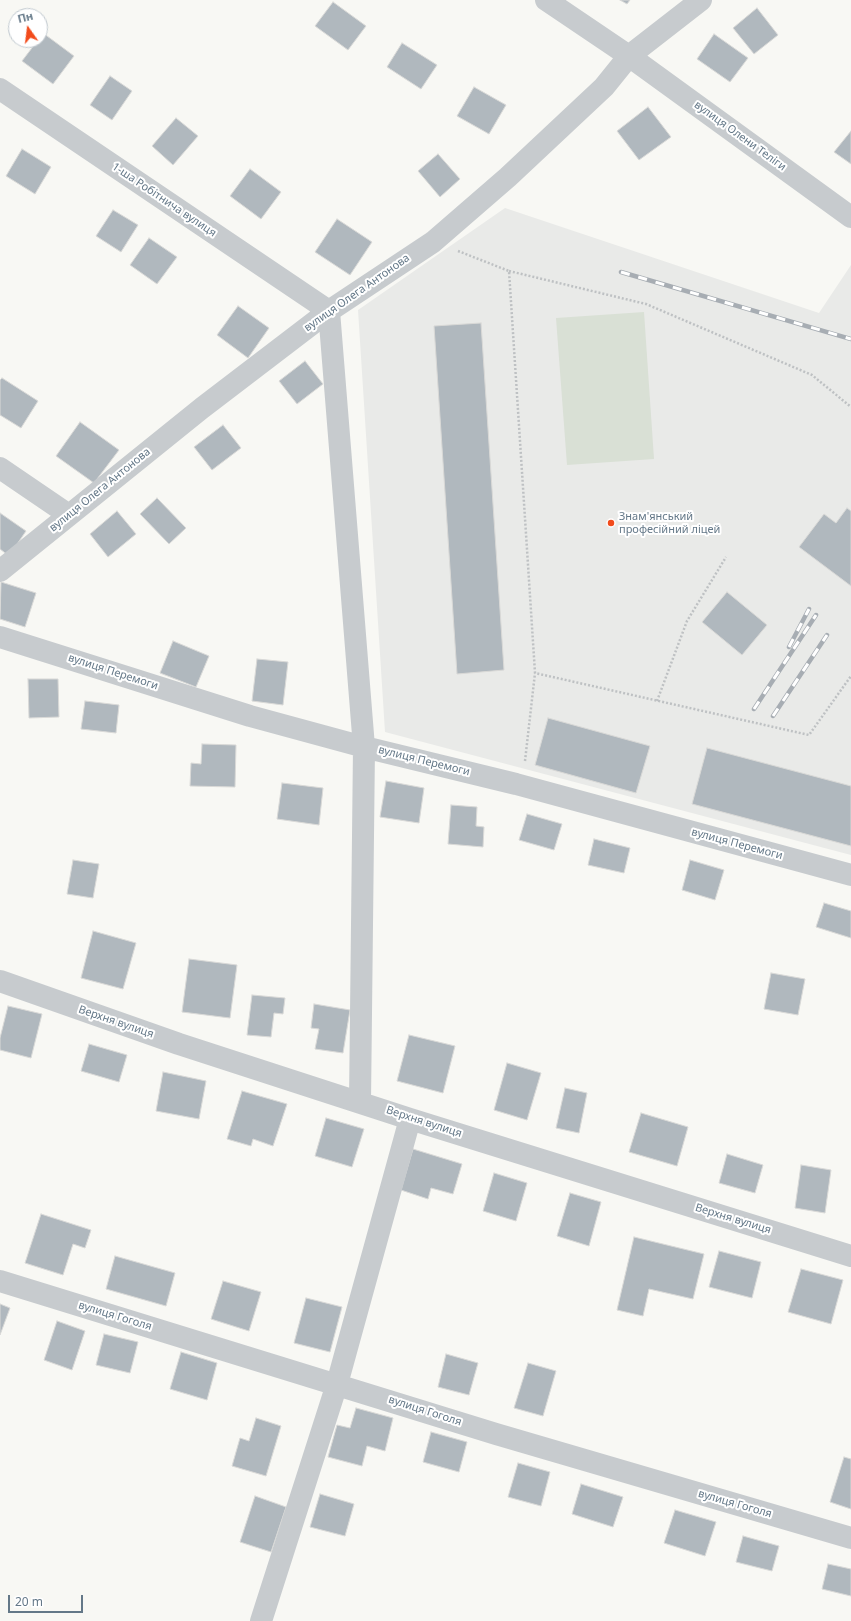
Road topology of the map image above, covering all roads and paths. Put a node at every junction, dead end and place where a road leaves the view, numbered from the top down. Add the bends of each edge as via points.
1 (546, 0) edge
2 (701, 0) edge
3 (630, 56) junction
4 (0, 89) edge
5 (851, 217) edge
6 (433, 242) junction
7 (509, 271) junction
8 (329, 311) junction
9 (851, 406) edge
10 (0, 468) edge
11 (69, 515) junction
12 (726, 557) dead end
13 (0, 571) edge
14 (0, 637) edge
15 (535, 673) junction
16 (851, 676) edge
17 (657, 701) junction
18 (364, 747) junction
19 (516, 784) junction
20 (851, 875) edge
21 (0, 981) edge
22 (360, 1102) junction
23 (410, 1118) junction
24 (851, 1256) edge
25 (0, 1281) edge
26 (337, 1384) junction
27 (851, 1538) edge
28 (261, 1621) edge

1 - 3 street, вулиця Олени Теліги
2 - 3 street, вулиця Олега Антонова
3 - 5 street, вулиця Олени Теліги
3 - 6 street, вулиця Олега Антонова via 604,87 508,177
4 - 8 street, 1-ша Робітнича вулиця
6 - 7 path
6 - 8 street, вулиця Олега Антонова
7 - 9 path via 646,304 812,375
7 - 15 path
8 - 11 street, вулиця Олега Антонова via 202,408
8 - 18 street
10 - 11 street
11 - 13 street, вулиця Олега Антонова
12 - 17 path via 687,621
14 - 18 street, вулиця Перемоги via 250,716
15 - 17 path
15 - 19 path via 524,769
16 - 17 path via 809,735
18 - 19 street, вулиця Перемоги
18 - 22 street
19 - 20 street, вулиця Перемоги
21 - 22 street, Верхня вулиця via 179,1044
22 - 23 street, Верхня вулиця
23 - 24 street, Верхня вулиця
23 - 26 street
25 - 26 street, вулиця Гоголя
26 - 27 street, вулиця Гоголя via 496,1434
26 - 28 street

